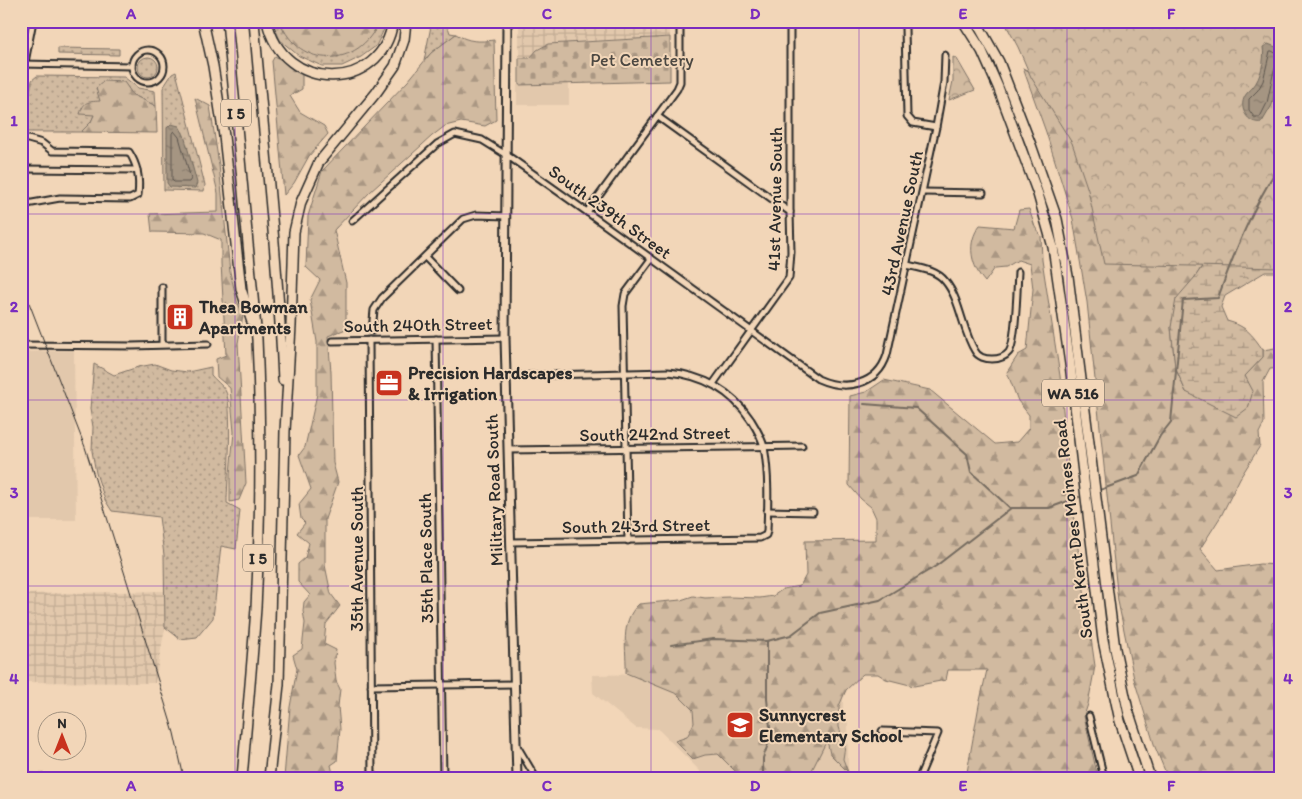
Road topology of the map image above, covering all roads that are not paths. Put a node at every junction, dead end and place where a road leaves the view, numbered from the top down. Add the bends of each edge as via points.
1 (33, 21) edge
2 (203, 21) edge
3 (228, 21) edge
4 (254, 21) edge
5 (267, 21) edge
6 (393, 21) edge
7 (406, 21) edge
8 (507, 21) edge
9 (680, 21) edge
10 (790, 21) edge
11 (963, 21) edge
12 (976, 21) edge
13 (905, 28) dead end
14 (945, 55) dead end
15 (23, 64) edge
16 (132, 66) junction
17 (21, 83) edge
18 (657, 116) junction
19 (936, 127) junction
20 (21, 137) edge
21 (507, 155) junction
22 (21, 169) edge
23 (137, 170) junction
24 (923, 192) junction
25 (983, 193) dead end
26 (21, 206) edge
27 (587, 212) junction
28 (790, 212) junction
29 (506, 216) junction
30 (352, 221) dead end
31 (425, 257) junction
32 (651, 258) junction
33 (907, 265) junction
34 (1018, 272) dead end
35 (162, 287) dead end
36 (458, 291) dead end
37 (751, 330) junction
38 (372, 331) dead end
39 (505, 338) junction
40 (257, 339) junction
41 (436, 339) junction
42 (369, 340) junction
43 (332, 341) dead end
44 (162, 344) junction
45 (208, 344) dead end
46 (21, 345) edge
47 (625, 373) junction
48 (506, 376) junction
49 (713, 384) junction
50 (859, 384) joint
51 (284, 430) junction
52 (764, 446) junction
53 (802, 446) dead end
54 (626, 448) junction
55 (508, 450) junction
56 (767, 511) junction
57 (813, 512) dead end
58 (628, 540) junction
59 (511, 542) junction
60 (514, 684) junction
61 (441, 685) junction
62 (371, 686) junction
63 (1089, 716) dead end
64 (882, 731) dead end
65 (516, 744) junction
66 (242, 778) edge
67 (269, 778) edge
68 (372, 778) edge
69 (443, 778) edge
70 (517, 778) edge
71 (536, 778) edge
72 (919, 778) edge
73 (1104, 778) edge
74 (1139, 778) edge
75 (1150, 778) edge

1 - 15 street
2 - 40 highway via 224,136 241,290
3 - 40 highway, I 5
4 - 51 highway, I 5 via 280,304
5 - 6 highway via 275,45 290,62 304,71 333,76 351,73 375,58 389,37
7 - 51 highway via 404,40 395,66 320,162 297,217 292,248
8 - 21 main road, Military Road South
9 - 18 street via 680,82
10 - 28 street, 41st Avenue South
11 - 74 highway, South Kent Des Moines Road / WA 516 via 982,51 998,87 1038,194 1053,247 1103,640 1120,721
12 - 75 highway, South Kent Des Moines Road / WA 516 via 1006,80 1052,203 1062,242 1115,649 1128,710
13 - 19 street via 907,116 913,123
14 - 19 street, 43rd Avenue South
15 - 16 street
15 - 17 street
16 - 16 street via 137,78 145,82 159,77 163,68 161,58 147,51 137,55
18 - 27 street
18 - 28 street
19 - 24 street, 43rd Avenue South
20 - 23 street via 42,143 52,151 129,152
21 - 27 street, South 239th Street
21 - 29 main road, Military Road South
21 - 30 street, South 239th Street via 482,140 455,134 437,144
22 - 23 street
23 - 26 street via 138,195 130,199 60,198
24 - 25 street
24 - 33 street, 43rd Avenue South
27 - 32 street, South 239th Street
28 - 37 street, 41st Avenue South via 789,278
29 - 31 street via 483,214 467,217
29 - 39 main road, Military Road South
31 - 36 street
31 - 38 street via 378,304 372,318
32 - 37 street, South 239th Street
32 - 47 street via 623,299
33 - 34 street via 944,279 975,351 986,359 1001,358 1010,351
33 - 50 street, 43rd Avenue South via 885,362 871,378
35 - 44 street
37 - 49 street, 41st Avenue South
37 - 50 street, South 239th Street via 818,380 838,386
39 - 41 street, South 240th Street
39 - 48 main road, Military Road South
40 - 66 highway, I 5 via 258,545
41 - 42 street, South 240th Street
41 - 61 street, 35th Place South
42 - 43 street, South 240th Street
42 - 62 street, 35th Avenue South
44 - 45 street
44 - 46 street
47 - 48 street
47 - 49 street via 676,373
47 - 54 street
48 - 55 main road, Military Road South
49 - 52 street via 740,406
51 - 67 highway, I 5 via 279,684
52 - 53 street, South 242nd Street
52 - 54 street, South 242nd Street
52 - 56 street
54 - 55 street, South 242nd Street
54 - 58 street
55 - 59 main road, Military Road South
56 - 57 street
56 - 58 street, South 243rd Street via 766,533 760,538
58 - 59 street, South 243rd Street
59 - 60 main road, Military Road South
60 - 61 street
60 - 65 main road, Military Road South
61 - 62 street
61 - 69 street, 35th Place South
62 - 68 street, 35th Avenue South
63 - 73 street
64 - 72 street via 938,733
65 - 70 main road, Military Road South
65 - 71 street

